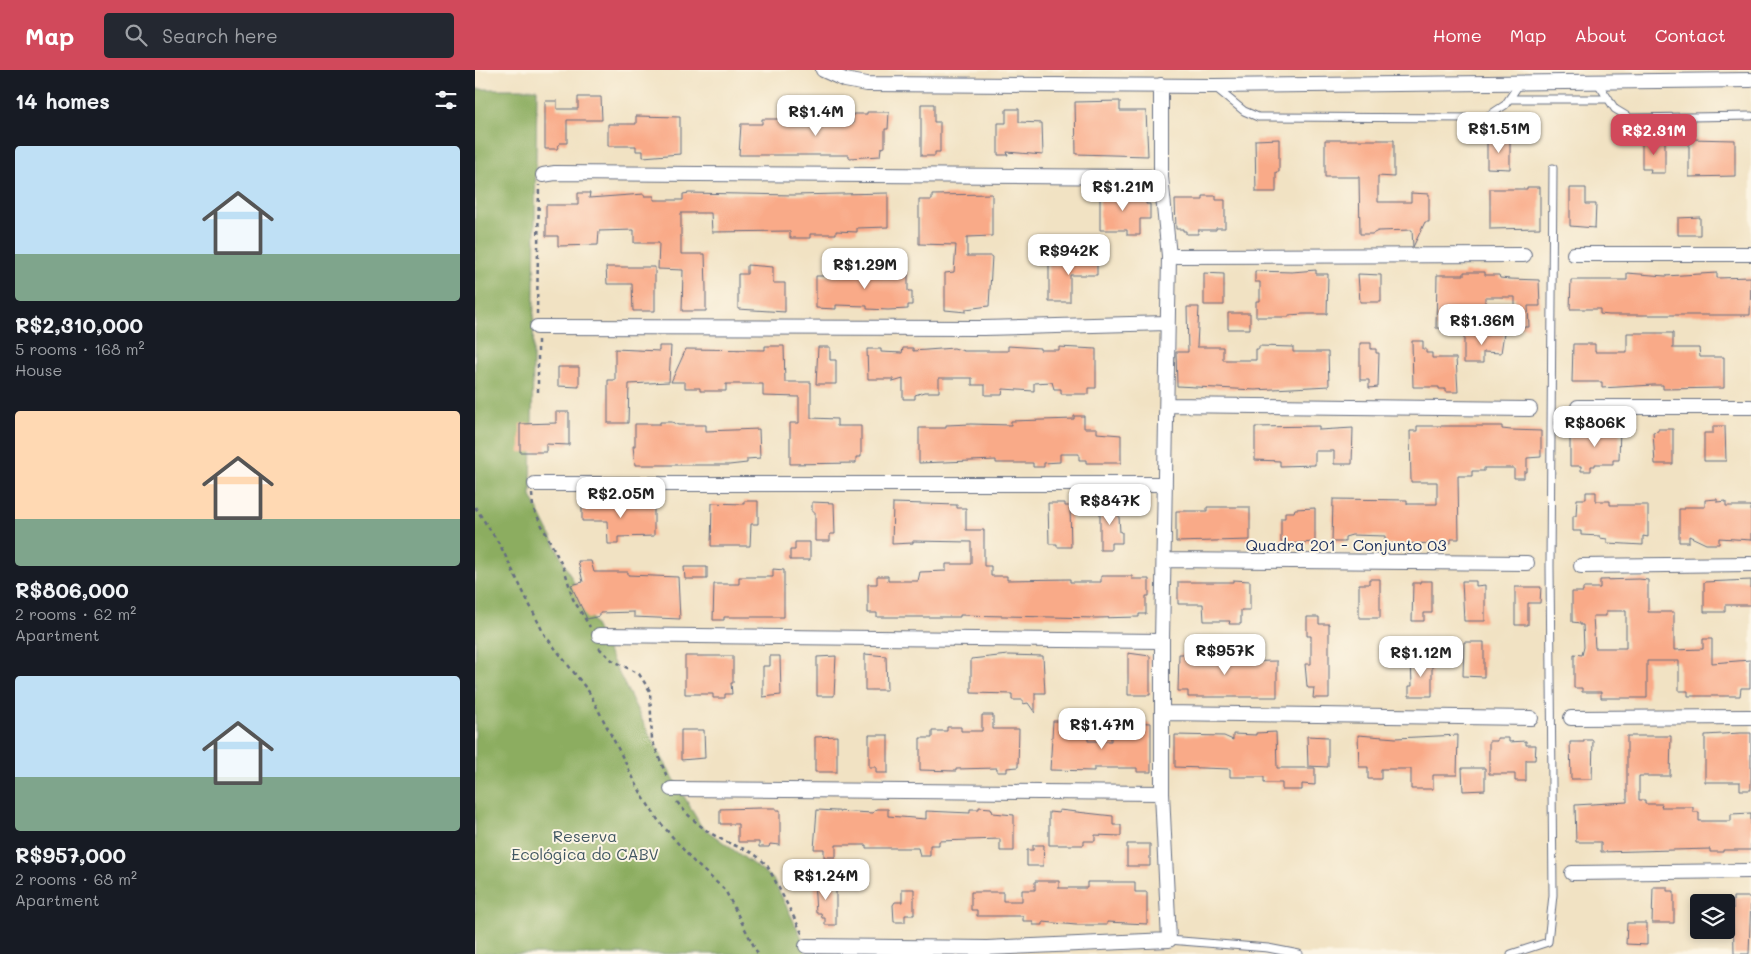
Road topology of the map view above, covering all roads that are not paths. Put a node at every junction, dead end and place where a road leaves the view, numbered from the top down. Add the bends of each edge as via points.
1 (823, 70) edge
2 (858, 70) edge
3 (1524, 76) edge
4 (1548, 76) edge
5 (1751, 80) edge
6 (1597, 81) junction
7 (867, 84) junction
8 (1161, 85) junction
9 (1214, 86) junction
10 (1509, 99) junction
11 (1609, 99) junction
12 (1751, 116) edge
13 (1553, 168) dead end
14 (543, 174) road end
15 (1161, 177) junction
16 (1574, 254) dead end
17 (1751, 254) edge
18 (1524, 255) dead end
19 (1169, 256) junction
20 (1167, 323) junction
21 (537, 327) road end
22 (1167, 405) junction
23 (1578, 407) dead end
24 (1751, 407) edge
25 (1531, 409) dead end
26 (535, 484) road end
27 (1165, 484) junction
28 (1165, 560) junction
29 (1527, 563) dead end
30 (1751, 564) edge
31 (1581, 566) dead end
32 (599, 636) road end
33 (1162, 640) junction
34 (1163, 713) junction
35 (1751, 717) edge
36 (1531, 718) dead end
37 (1571, 718) dead end
38 (671, 789) road end
39 (1162, 794) junction
40 (1751, 871) edge
41 (1572, 873) dead end
42 (1169, 940) junction
43 (806, 946) road end
44 (1299, 954) edge
45 (1511, 954) edge

1 - 7 street via 845,80
2 - 7 street
3 - 4 street
3 - 9 street
3 - 10 lane
4 - 6 street
5 - 6 street
6 - 11 lane
7 - 8 street
8 - 9 street
8 - 15 street
9 - 10 lane via 1244,111 1258,117 1485,118 1497,112
10 - 11 lane
11 - 12 lane via 1615,109 1630,118
13 - 45 lane via 1550,566 1553,895 1548,942
14 - 15 street
15 - 19 street
16 - 17 street
18 - 19 street
19 - 20 street
20 - 21 street via 983,328
20 - 22 street
22 - 25 street
22 - 27 street
23 - 24 street
26 - 27 street
27 - 28 street
28 - 29 street, Quadra 201 - Conjunto 03
28 - 33 street
30 - 31 street
32 - 33 street
33 - 34 street
34 - 36 street
34 - 39 street
35 - 37 street
38 - 39 street
39 - 42 street
40 - 41 street
42 - 43 street via 987,948
42 - 44 lane via 1268,948

